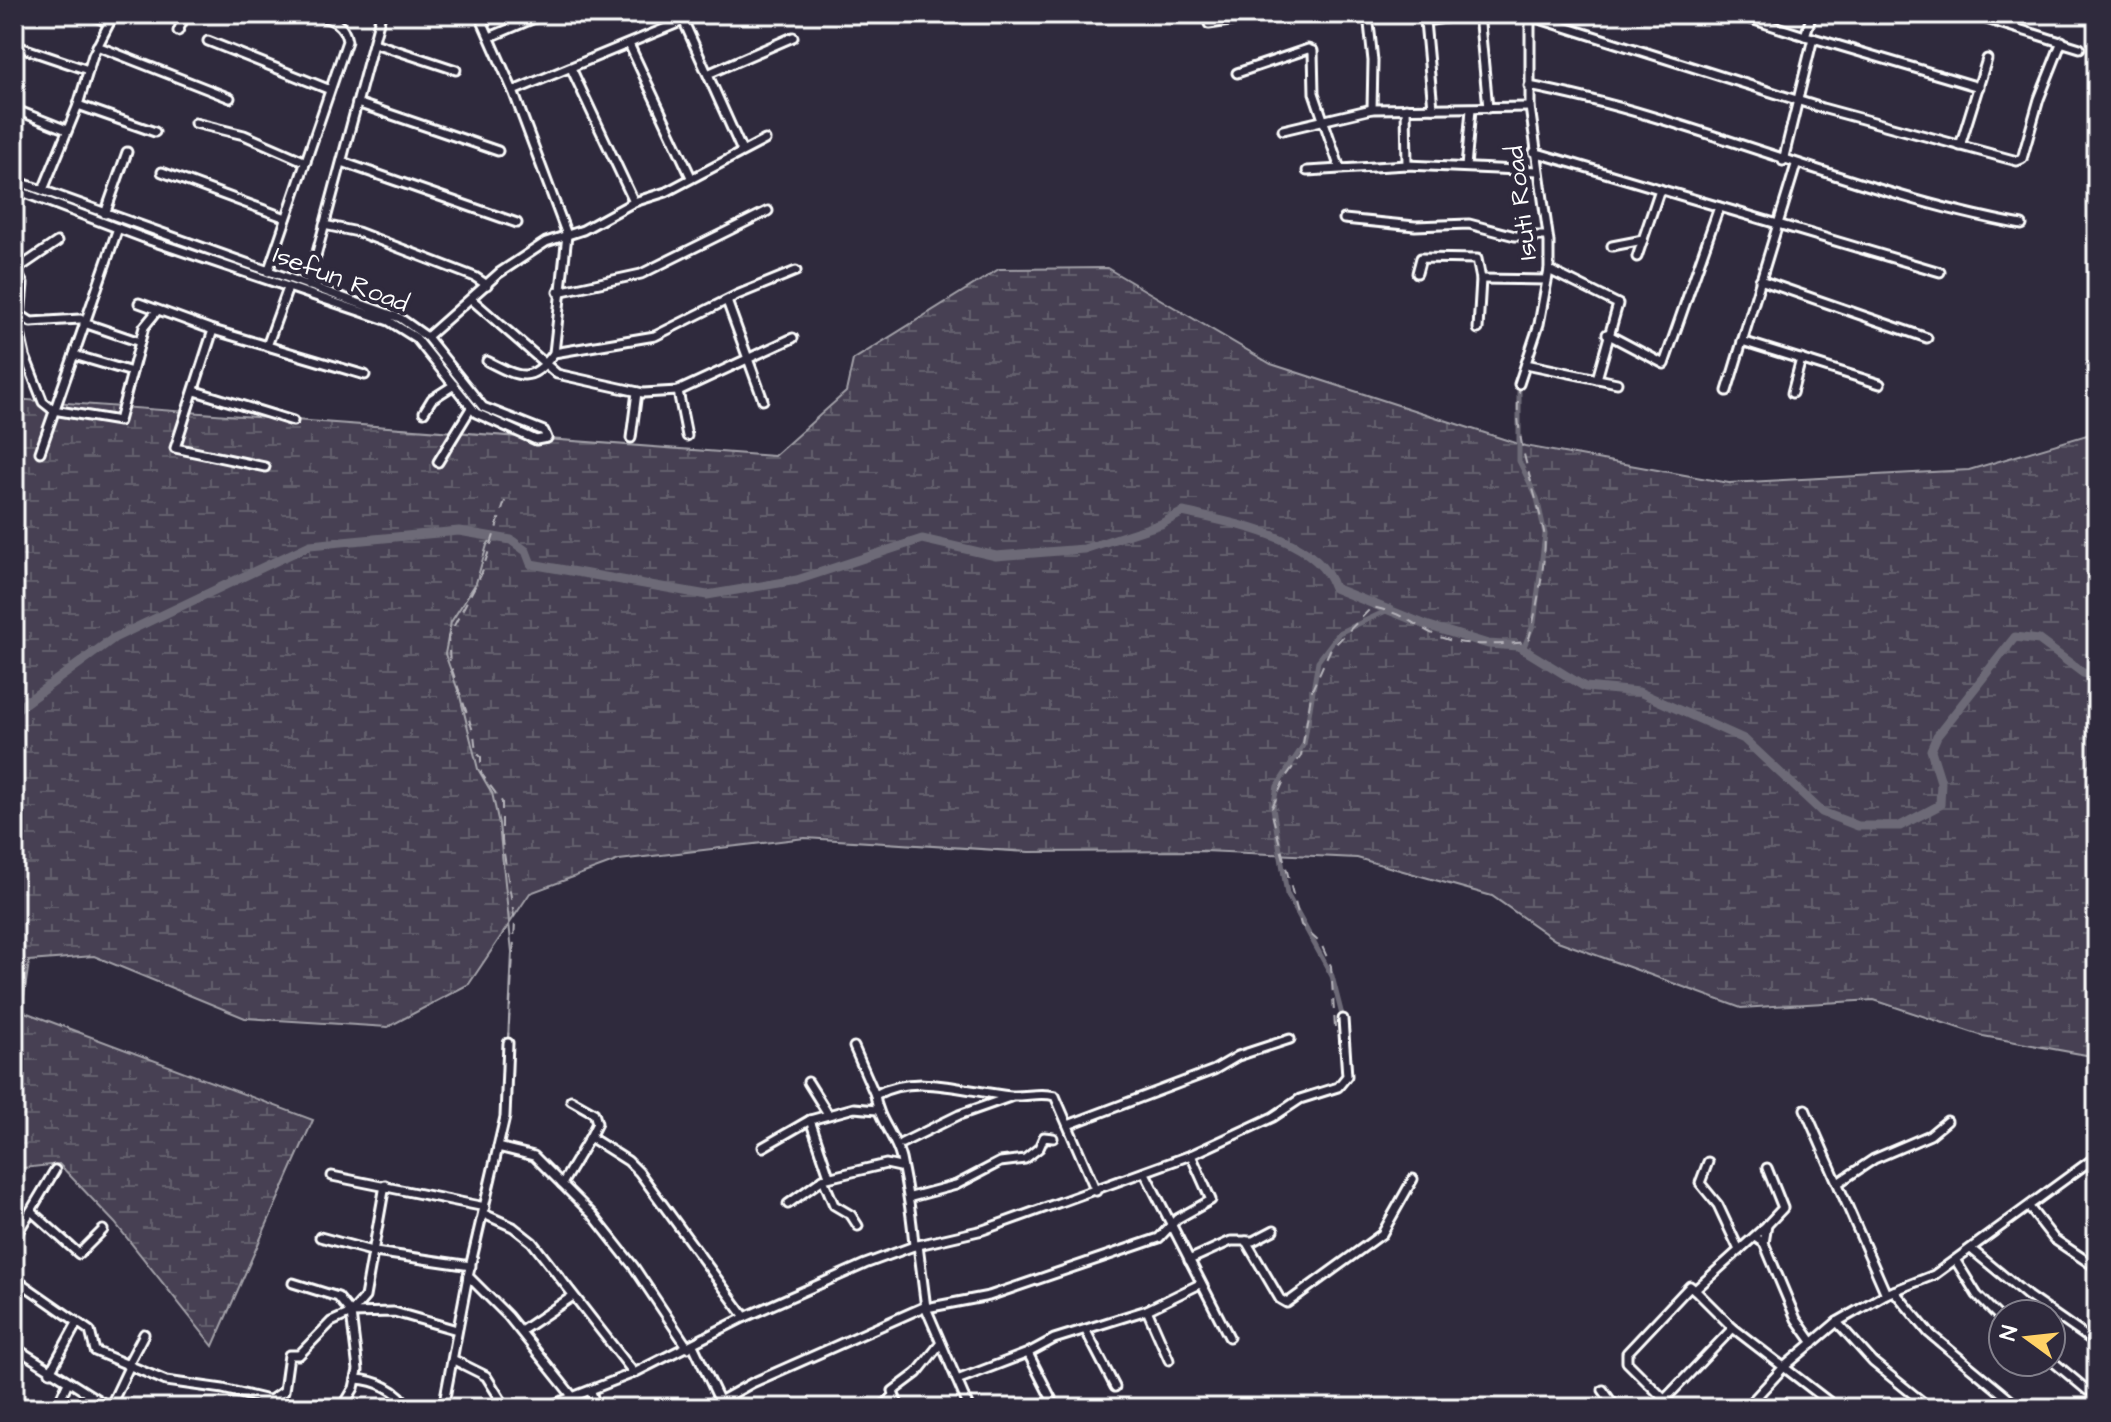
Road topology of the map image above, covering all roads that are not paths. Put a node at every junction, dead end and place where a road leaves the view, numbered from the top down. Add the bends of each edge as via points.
1 (90, 14) edge
2 (114, 14) edge
3 (179, 14) edge
4 (314, 14) edge
5 (381, 14) edge
6 (479, 14) edge
7 (544, 14) edge
8 (700, 14) edge
9 (1278, 14) edge
10 (1368, 14) edge
11 (1472, 14) edge
12 (1479, 14) edge
13 (1735, 14) edge
14 (1812, 14) edge
15 (1970, 14) edge
16 (1530, 15) edge
17 (684, 22) junction
18 (109, 23) junction
19 (1209, 24) dead end
20 (178, 31) dead end
21 (490, 37) junction
22 (793, 37) dead end
23 (1809, 37) junction
24 (208, 41) dead end
25 (2062, 41) junction
26 (374, 43) junction
27 (629, 44) junction
28 (14, 45) edge
29 (97, 46) junction
30 (2080, 48) dead end
31 (1987, 59) dead end
32 (571, 68) junction
33 (88, 70) junction
34 (456, 70) dead end
35 (710, 73) junction
36 (1237, 73) dead end
37 (1529, 86) junction
38 (1979, 87) junction
39 (328, 89) junction
40 (513, 91) junction
41 (230, 98) dead end
42 (1797, 100) junction
43 (357, 103) junction
44 (78, 105) junction
45 (1530, 107) junction
46 (1406, 108) junction
47 (1433, 108) junction
48 (1488, 108) junction
49 (14, 109) edge
50 (1372, 109) junction
51 (1471, 109) junction
52 (1325, 118) junction
53 (195, 123) dead end
54 (67, 130) junction
55 (1283, 130) dead end
56 (155, 132) dead end
57 (765, 140) dead end
58 (1960, 146) junction
59 (498, 151) dead end
60 (742, 151) junction
61 (127, 152) dead end
62 (1534, 152) junction
63 (1783, 161) junction
64 (306, 162) junction
65 (342, 162) junction
66 (1407, 165) junction
67 (1796, 165) junction
68 (1339, 166) junction
69 (1466, 167) junction
70 (1307, 171) dead end
71 (1538, 171) junction
72 (162, 172) dead end
73 (691, 177) junction
74 (14, 180) edge
75 (1660, 189) junction
76 (43, 190) junction
77 (16, 192) edge
78 (634, 202) junction
79 (1719, 207) junction
80 (768, 211) dead end
81 (105, 214) junction
82 (286, 218) junction
83 (1344, 219) dead end
84 (517, 223) dead end
85 (324, 225) junction
86 (1778, 225) junction
87 (2022, 225) dead end
88 (118, 228) junction
89 (567, 235) junction
90 (1546, 236) junction
91 (1643, 240) junction
92 (57, 242) dead end
93 (1612, 246) dead end
94 (1637, 257) dead end
95 (15, 269) edge
96 (1549, 270) junction
97 (796, 271) dead end
98 (268, 272) junction
99 (1940, 272) dead end
100 (1417, 273) dead end
101 (1481, 279) junction
102 (1547, 280) junction
103 (1760, 280) junction
104 (487, 285) junction
105 (308, 286) junction
106 (288, 288) junction
107 (558, 292) junction
108 (471, 299) junction
109 (727, 301) junction
110 (139, 303) dead end
111 (354, 306) junction
112 (157, 311) junction
113 (22, 316) junction
114 (82, 321) junction
115 (1478, 329) dead end
116 (213, 330) junction
117 (17, 331) edge
118 (1607, 334) junction
119 (427, 337) junction
120 (793, 338) dead end
121 (1927, 338) dead end
122 (1742, 341) junction
123 (140, 342) junction
124 (267, 346) junction
125 (554, 353) junction
126 (74, 355) junction
127 (1801, 359) junction
128 (748, 360) junction
129 (487, 361) dead end
130 (548, 364) junction
131 (1526, 364) junction
132 (132, 372) junction
133 (365, 375) dead end
134 (1597, 379) junction
135 (1617, 383) dead end
136 (1519, 384) dead end
137 (1880, 384) dead end
138 (454, 385) junction
139 (195, 391) junction
140 (678, 391) junction
141 (1727, 391) dead end
142 (637, 392) junction
143 (1792, 393) dead end
144 (763, 400) dead end
145 (471, 408) junction
146 (53, 410) junction
147 (424, 412) dead end
148 (293, 421) dead end
149 (687, 436) dead end
150 (631, 438) dead end
151 (40, 452) dead end
152 (438, 462) dead end
153 (265, 467) dead end
154 (1343, 1019) dead end
155 (1290, 1039) dead end
156 (508, 1043) dead end
157 (854, 1047) dead end
158 (808, 1082) dead end
159 (875, 1095) junction
160 (1013, 1096) junction
161 (571, 1100) dead end
162 (1805, 1109) dead end
163 (877, 1110) junction
164 (828, 1114) junction
165 (810, 1120) junction
166 (1947, 1121) dead end
167 (1068, 1125) junction
168 (590, 1137) junction
169 (1053, 1138) dead end
170 (902, 1143) dead end
171 (498, 1147) junction
172 (763, 1147) dead end
173 (1191, 1155) junction
174 (2097, 1156) edge
175 (1708, 1162) dead end
176 (900, 1167) junction
177 (1767, 1168) dead end
178 (55, 1170) dead end
179 (1145, 1173) junction
180 (332, 1176) dead end
181 (826, 1178) junction
182 (1413, 1179) dead end
183 (1838, 1183) junction
184 (562, 1184) junction
185 (385, 1185) junction
186 (1096, 1191) junction
187 (911, 1197) junction
188 (788, 1204) dead end
189 (2029, 1207) junction
190 (485, 1210) junction
191 (31, 1211) junction
192 (1172, 1225) junction
193 (1767, 1225) junction
194 (858, 1226) dead end
195 (1719, 1228) dead end
196 (103, 1230) dead end
197 (1274, 1230) dead end
198 (1728, 1230) junction
199 (320, 1237) dead end
200 (1755, 1237) junction
201 (14, 1239) edge
202 (1246, 1241) junction
203 (1764, 1243) junction
204 (916, 1245) junction
205 (1971, 1249) junction
206 (1739, 1250) junction
207 (375, 1252) junction
208 (1189, 1260) junction
209 (1956, 1261) junction
210 (471, 1266) junction
211 (2097, 1268) edge
212 (468, 1276) junction
213 (14, 1278) edge
214 (293, 1283) dead end
215 (1200, 1284) junction
216 (1695, 1290) junction
217 (1890, 1292) junction
218 (573, 1296) junction
219 (1987, 1305) edge
220 (926, 1307) junction
221 (1147, 1310) junction
222 (351, 1313) junction
223 (745, 1317) junction
224 (1837, 1322) junction
225 (77, 1323) junction
226 (1733, 1328) junction
227 (457, 1330) junction
228 (521, 1331) junction
229 (1086, 1331) junction
230 (144, 1334) dead end
231 (1229, 1337) dead end
232 (1813, 1343) junction
233 (940, 1344) junction
234 (2097, 1344) edge
235 (690, 1346) junction
236 (14, 1348) edge
237 (1028, 1353) junction
238 (454, 1360) junction
239 (1169, 1360) dead end
240 (128, 1367) junction
241 (1784, 1367) junction
242 (50, 1372) junction
243 (634, 1373) junction
244 (2067, 1373) edge
245 (356, 1379) junction
246 (957, 1380) junction
247 (68, 1382) junction
248 (1115, 1387) dead end
249 (1603, 1390) dead end
250 (2087, 1390) dead end
251 (284, 1391) junction
252 (591, 1392) junction
253 (894, 1396) junction
254 (573, 1397) junction
255 (1666, 1398) junction
256 (269, 1401) junction
257 (286, 1404) junction
258 (721, 1406) edge
259 (56, 1408) edge
260 (110, 1408) edge
261 (301, 1408) edge
262 (342, 1408) edge
263 (408, 1408) edge
264 (443, 1408) edge
265 (506, 1408) edge
266 (544, 1408) edge
267 (597, 1408) edge
268 (880, 1408) edge
269 (899, 1408) edge
270 (969, 1408) edge
271 (1056, 1408) edge
272 (1616, 1408) edge
273 (1673, 1408) edge
274 (1746, 1408) edge
275 (1837, 1408) edge
276 (1930, 1408) edge
277 (2020, 1408) edge

1 - 18 street
2 - 18 street
3 - 20 street via 184,18
4 - 39 street via 345,29 347,41
5 - 26 street
6 - 21 street
7 - 21 street
8 - 17 street
9 - 19 street
10 - 50 street
11 - 47 street via 1425,21
12 - 48 street
13 - 23 street
14 - 23 street
15 - 25 street
16 - 37 street, Isuti Road
16 - 42 street
17 - 27 street
17 - 35 street
18 - 29 street
21 - 40 street
22 - 35 street
23 - 38 street
23 - 42 street
24 - 39 street
25 - 30 street
25 - 58 street via 2020,161
26 - 34 street
26 - 43 street
27 - 32 street
27 - 73 street
28 - 33 street
29 - 33 street
29 - 41 street
31 - 38 street
32 - 40 street
32 - 78 street
33 - 44 street
35 - 60 street
36 - 52 street via 1311,49 1314,93
37 - 45 street, Isuti Road
37 - 63 street via 1583,96
38 - 58 street
39 - 64 street
40 - 89 street
42 - 58 street
42 - 63 street
43 - 59 street
43 - 65 street
44 - 54 street
44 - 56 street
45 - 48 street
45 - 62 street, Isuti Road
46 - 47 street
46 - 50 street
46 - 66 street
47 - 51 street
48 - 51 street
49 - 54 street
50 - 52 street
51 - 69 street
52 - 55 street
52 - 68 street
53 - 64 street via 244,135
54 - 76 street
57 - 60 street
60 - 73 street
61 - 81 street
62 - 71 street, Isuti Road
62 - 75 street
63 - 67 street
64 - 82 street
65 - 84 street
65 - 85 street
66 - 68 street
66 - 69 street
67 - 86 street
67 - 87 street
68 - 70 street
69 - 71 street
71 - 90 street, Isuti Road
72 - 82 street
73 - 78 street
74 - 76 street, Isefun Road
75 - 79 street
75 - 91 street
76 - 81 street, Isefun Road
77 - 88 street, Isefun Road
78 - 89 street
79 - 86 street
79 - 118 street via 1664,364
80 - 107 street via 641,274
81 - 98 street, Isefun Road
82 - 98 street
83 - 90 street via 1415,226 1469,224 1515,236
85 - 104 street via 358,232
85 - 105 street
86 - 99 street
86 - 103 street
88 - 106 street, Isefun Road
88 - 114 street
89 - 104 street via 546,242
89 - 107 street
90 - 96 street, Isuti Road
91 - 93 street
91 - 94 street
92 - 95 street
95 - 113 street via 23,284
96 - 102 street, Isuti Road
96 - 118 street via 1618,304
97 - 109 street
98 - 105 street, Isefun Road
100 - 101 street via 1421,258 1474,257
101 - 102 street
101 - 115 street
102 - 131 street, Isuti Road
103 - 121 street
103 - 122 street
104 - 108 street
105 - 111 street, Isefun Road
106 - 111 street, Isefun Road
106 - 124 street
107 - 125 street
108 - 119 street
108 - 130 street
109 - 125 street via 655,336
109 - 128 street
110 - 112 street
111 - 119 street, Isefun Road via 400,318
111 - 138 street, Isefun Road via 416,338
112 - 116 street
112 - 123 street
113 - 114 street via 31,322
113 - 117 street
114 - 123 street
114 - 126 street
116 - 124 street
116 - 139 street
117 - 146 street via 33,384
118 - 134 street
119 - 145 street, Isefun Road via 483,407 544,431 547,438 536,440
120 - 128 street
122 - 127 street
122 - 141 street
123 - 132 street
124 - 133 street
125 - 130 street
126 - 132 street
126 - 146 street
127 - 137 street
127 - 143 street
128 - 140 street
128 - 144 street
129 - 130 street via 524,376
130 - 142 street via 557,374
131 - 134 street
131 - 136 street, Isuti Road
132 - 146 street via 119,421
134 - 135 street
138 - 145 street, Isefun Road
138 - 147 street via 432,399
139 - 148 street
139 - 153 street via 175,448
140 - 142 street
140 - 149 street
142 - 150 street
145 - 152 street
146 - 151 street
154 - 173 street via 1343,1083
155 - 167 street
156 - 171 street via 508,1087
157 - 159 street
158 - 164 street
159 - 160 street via 892,1086 922,1083
159 - 163 street
160 - 167 street via 1055,1096
160 - 170 street
161 - 168 street via 594,1113 597,1123
162 - 183 street
163 - 164 street
163 - 176 street via 901,1158
164 - 165 street
165 - 172 street
165 - 181 street
166 - 183 street
167 - 186 street
168 - 184 street
168 - 223 street via 639,1172
169 - 187 street via 1044,1137 1025,1159 1000,1162 956,1185
171 - 184 street via 534,1156
171 - 190 street
173 - 179 street
173 - 192 street via 1211,1200
174 - 189 street
175 - 198 street via 1700,1183 1718,1205
176 - 181 street via 886,1164
176 - 187 street
177 - 193 street via 1783,1208
178 - 191 street
179 - 186 street
179 - 192 street
180 - 185 street
181 - 188 street
181 - 194 street via 834,1205
182 - 202 street via 1382,1234 1287,1303
183 - 217 street
184 - 235 street via 593,1215
185 - 190 street
185 - 207 street
186 - 204 street via 983,1230
187 - 204 street
189 - 205 street
189 - 211 street via 2054,1239
190 - 210 street
190 - 218 street via 532,1242
191 - 196 street via 79,1254
191 - 201 street
192 - 208 street
192 - 220 street via 1159,1238 1071,1269 989,1296
193 - 200 street
193 - 203 street
195 - 198 street
197 - 202 street
198 - 206 street
199 - 207 street
200 - 203 street
200 - 206 street
202 - 208 street via 1231,1241
203 - 232 street via 1796,1319
204 - 220 street
204 - 223 street
205 - 209 street
205 - 234 street
206 - 216 street
207 - 210 street
207 - 222 street via 365,1297
208 - 215 street
209 - 217 street
209 - 219 street
210 - 212 street
212 - 227 street
212 - 228 street
213 - 225 street
214 - 222 street via 338,1297
215 - 221 street
215 - 231 street
216 - 226 street
216 - 255 street via 1690,1286 1627,1353 1627,1362
217 - 224 street
217 - 277 street via 1929,1333
218 - 228 street
218 - 243 street
220 - 233 street
220 - 258 street via 752,1383
221 - 229 street
221 - 239 street
222 - 227 street via 394,1312
222 - 245 street
222 - 251 street via 331,1322 299,1355 289,1355
223 - 235 street
224 - 232 street
224 - 276 street via 1873,1362
225 - 240 street via 92,1334 95,1351
225 - 242 street
226 - 241 street
226 - 255 street
227 - 238 street
228 - 254 street
229 - 237 street
229 - 248 street
230 - 240 street
232 - 241 street
233 - 246 street
233 - 253 street via 917,1373 893,1391
235 - 243 street
235 - 258 street
236 - 242 street
237 - 246 street
237 - 271 street
238 - 264 street
238 - 265 street via 486,1376
240 - 256 street via 166,1381
240 - 260 street
241 - 274 street
241 - 275 street
242 - 247 street
243 - 252 street
244 - 250 street
245 - 262 street
245 - 263 street via 376,1381 399,1394
246 - 270 street
247 - 259 street
247 - 260 street
249 - 272 street
251 - 256 street
251 - 257 street
252 - 254 street
252 - 267 street
253 - 268 street
253 - 269 street
254 - 266 street
255 - 273 street
256 - 257 street
257 - 261 street

